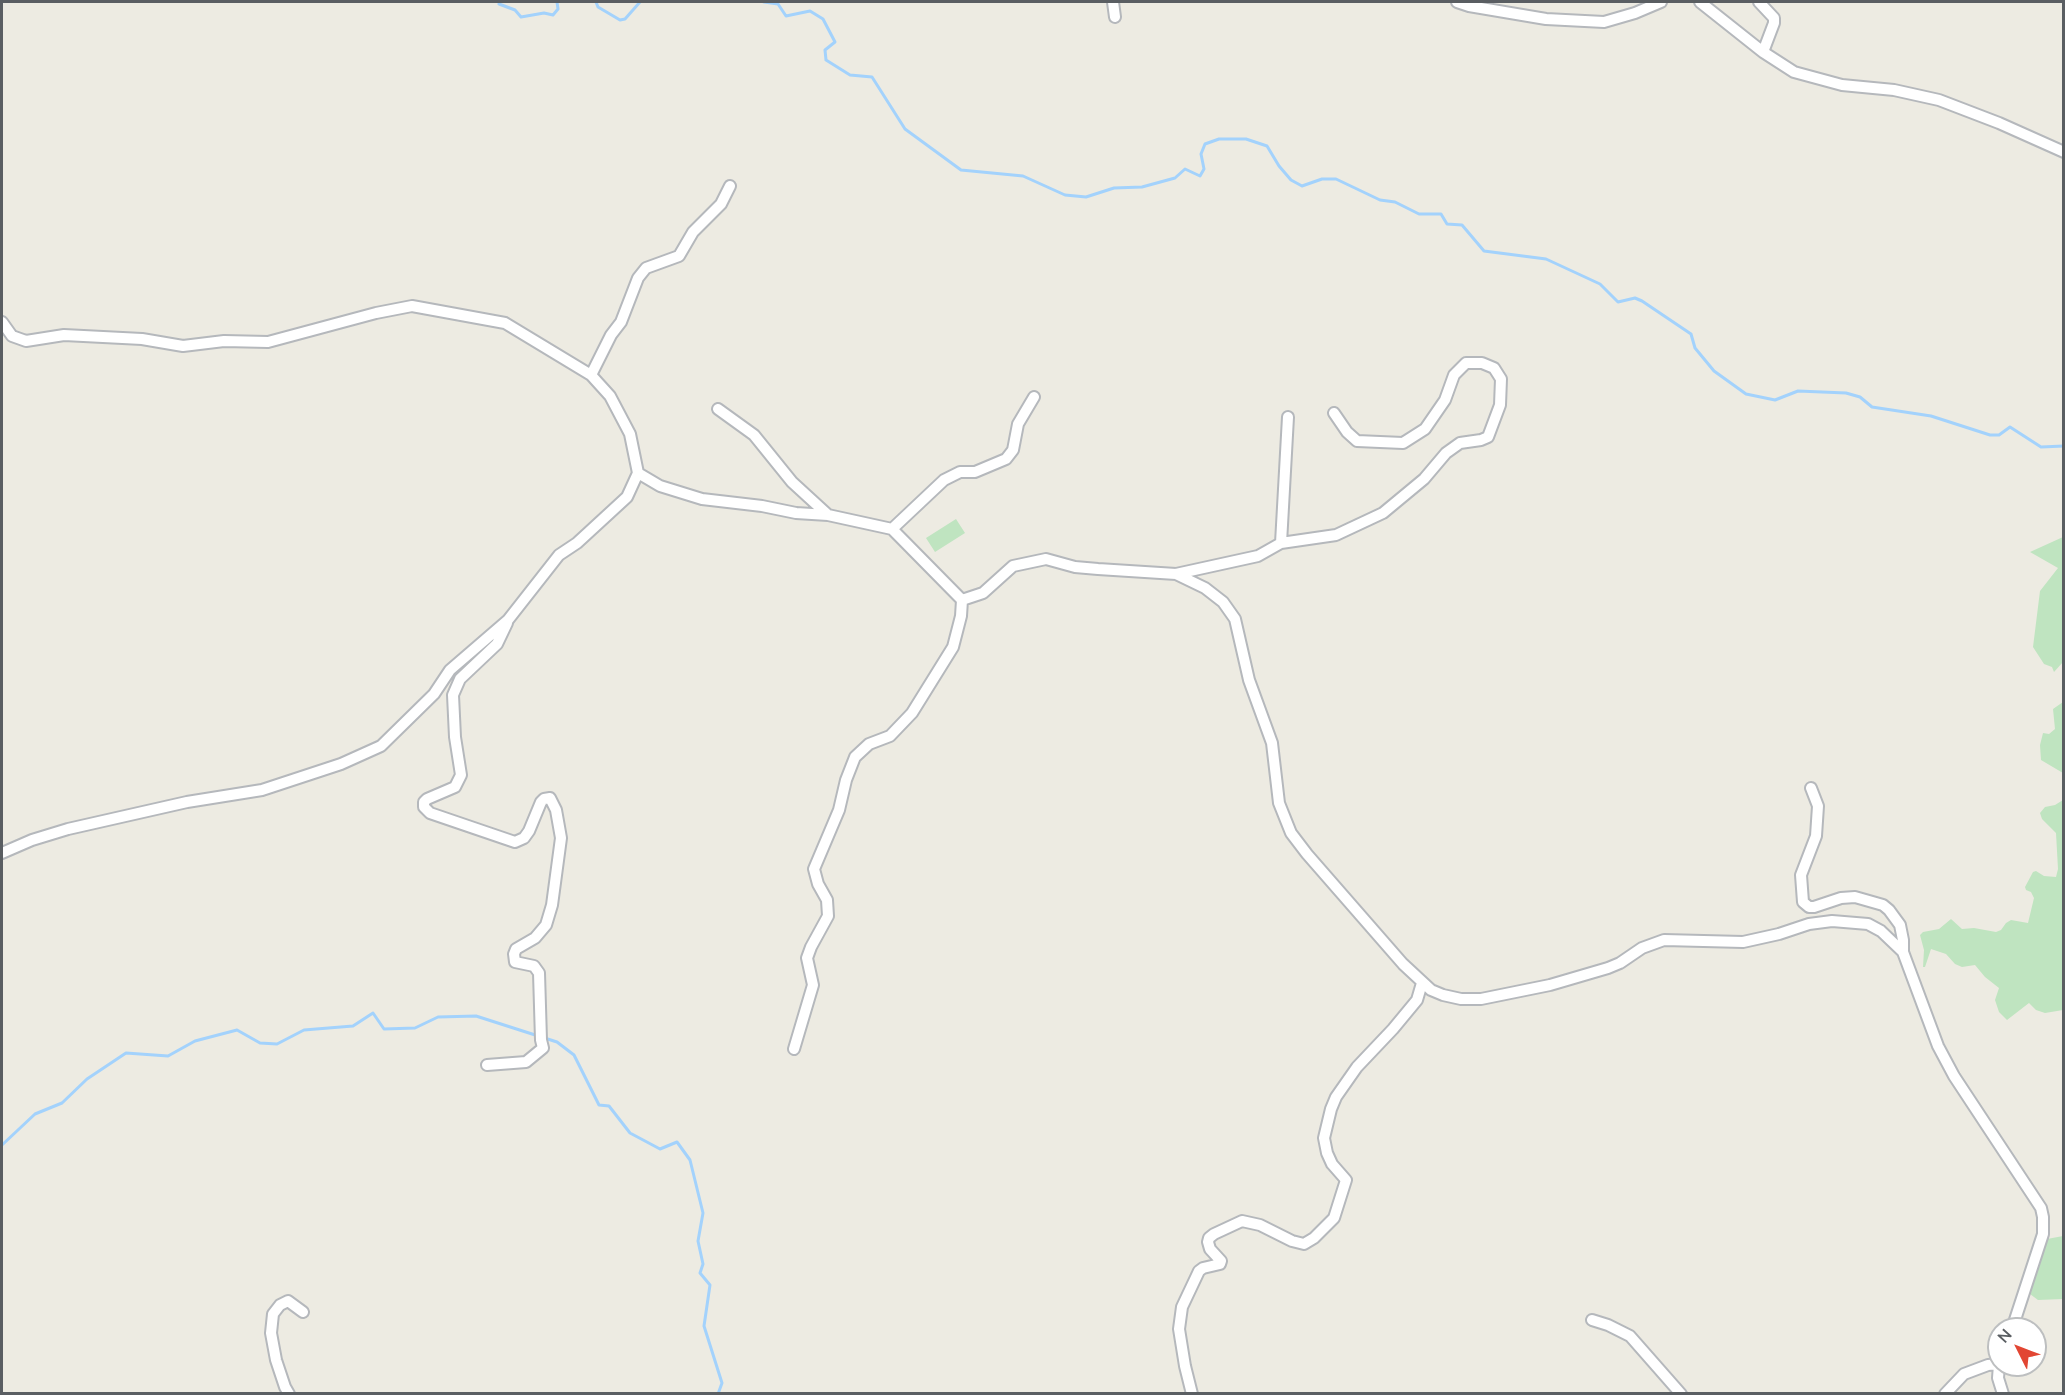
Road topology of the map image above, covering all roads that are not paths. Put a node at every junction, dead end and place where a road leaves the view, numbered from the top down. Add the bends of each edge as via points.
1 (1113, 2) edge
2 (1457, 2) edge
3 (1661, 2) edge
4 (1700, 2) edge
5 (1759, 2) edge
6 (1115, 17) dead end
7 (1763, 52) junction
8 (2064, 152) edge
9 (730, 186) dead end
10 (2, 322) edge
11 (591, 375) junction
12 (1034, 397) dead end
13 (718, 409) dead end
14 (1334, 413) dead end
15 (1288, 417) dead end
16 (638, 472) junction
17 (828, 515) junction
18 (892, 529) junction
19 (1281, 543) junction
20 (1176, 574) junction
21 (962, 600) junction
22 (508, 620) junction
23 (1811, 788) dead end
24 (2, 853) edge
25 (1903, 952) junction
26 (1422, 983) junction
27 (794, 1049) dead end
28 (487, 1065) dead end
29 (303, 1312) dead end
30 (2016, 1317) edge
31 (1592, 1320) dead end
32 (1987, 1365) edge
33 (1998, 1377) edge
34 (289, 1394) edge
35 (1192, 1394) edge
36 (1681, 1394) edge
37 (1945, 1394) edge
38 (2003, 1394) edge

1 - 6 street
2 - 3 street via 1546,19 1604,22
4 - 7 street
5 - 7 street via 1774,18
7 - 8 street via 1794,72 1842,85 1894,90 1939,100
9 - 11 street via 721,204 693,232 679,255 646,268 638,278 621,322
10 - 11 street via 12,336 26,341 64,335 142,339 183,346 224,341 268,342 412,306 505,323
11 - 16 street via 610,396 630,434
12 - 18 street via 1018,424 1013,450 1006,459 944,480
13 - 17 street via 754,435 792,482
14 - 19 street via 1357,441 1403,443 1425,429 1445,400 1454,375 1466,363 1494,368 1501,379 1500,405 1488,437 1460,443 1446,453 1383,513 1336,535
15 - 19 street
16 - 17 street via 660,486 702,499
16 - 22 street via 627,497 559,555
17 - 18 street
18 - 21 street
19 - 20 street via 1258,556
20 - 21 street via 1076,567 1046,559 1013,566 983,592
20 - 26 street via 1205,588 1223,602 1235,619 1249,680 1272,743 1279,803 1292,833
21 - 27 street via 953,647 912,713 890,736 868,744 855,757 846,780 839,810 814,869 828,916 807,958 813,985
22 - 24 street via 450,669 434,694 381,746 341,764 262,790 187,802 68,829
22 - 28 street via 497,644 460,679 453,695 460,776 455,787 424,802 430,813 515,842 529,831 540,802 550,798 556,810 561,838 552,905 546,925 514,954 515,962 534,966 539,973 543,1048 526,1062
23 - 25 street via 1818,806 1816,836 1801,875 1803,902 1814,908 1855,897 1883,905 1900,925
25 - 26 street via 1876,927 1832,921 1743,942 1664,940 1608,968 1481,999 1443,995
25 - 30 street via 1938,1046 1954,1076 2041,1208 2043,1234
26 - 35 street via 1416,1000 1357,1067 1331,1109 1324,1137 1327,1153 1346,1180 1334,1218 1304,1244 1242,1221 1209,1238 1210,1249 1221,1261 1199,1271 1182,1307 1179,1329
29 - 34 street via 288,1301 273,1314 271,1333 276,1360
31 - 36 street via 1630,1336
32 - 37 street via 1964,1374
33 - 38 street

